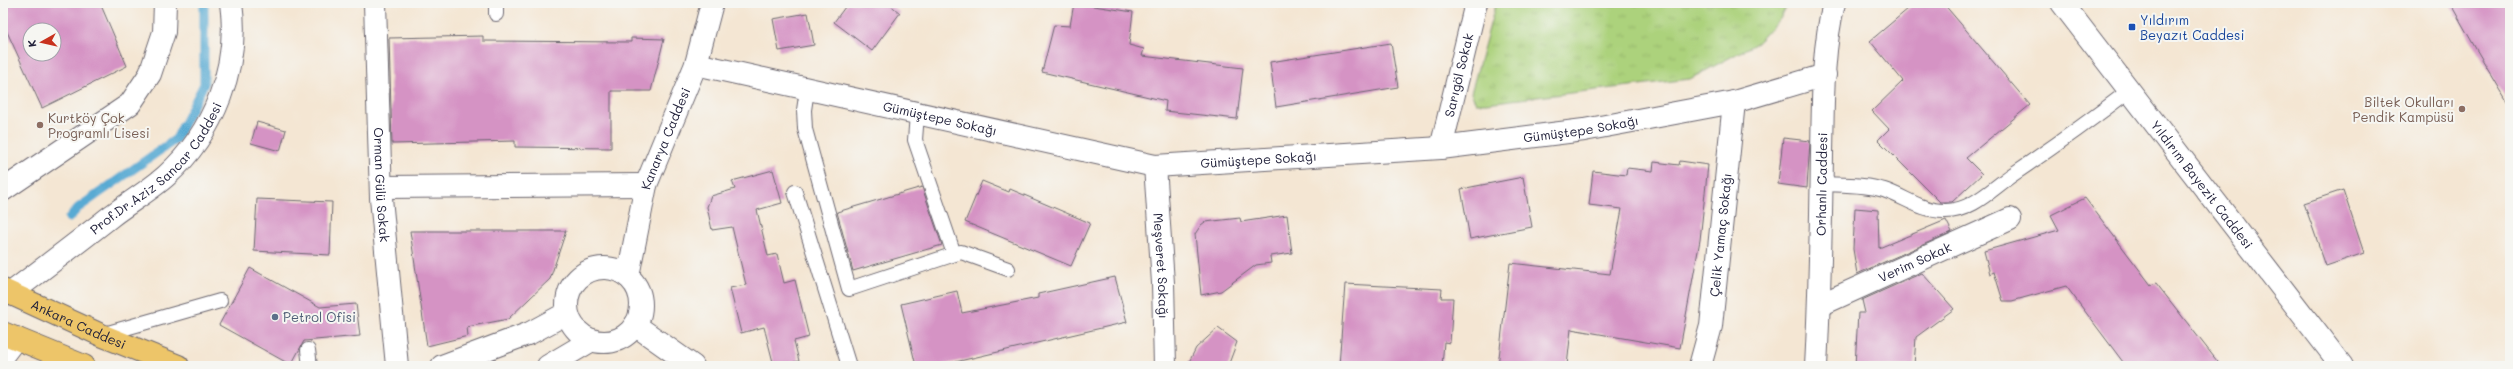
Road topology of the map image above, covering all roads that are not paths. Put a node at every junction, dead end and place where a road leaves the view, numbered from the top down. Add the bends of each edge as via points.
1 (165, 3) edge
2 (231, 3) edge
3 (375, 3) edge
4 (712, 3) edge
5 (1476, 3) edge
6 (1834, 3) edge
7 (2062, 3) edge
8 (696, 64) junction
9 (1825, 75) junction
10 (808, 90) junction
11 (2130, 90) junction
12 (1734, 102) junction
13 (917, 114) junction
14 (1440, 148) junction
15 (1155, 166) junction
16 (1821, 184) junction
17 (646, 185) junction
18 (381, 187) junction
19 (3, 190) edge
20 (796, 192) dead end
21 (2010, 220) dead end
22 (954, 254) junction
23 (1008, 268) dead end
24 (628, 276) junction
25 (7, 292) edge
26 (220, 301) dead end
27 (1820, 306) junction
28 (567, 313) junction
29 (635, 325) junction
30 (101, 335) junction
31 (592, 340) junction
32 (7, 342) edge
33 (308, 350) dead end
34 (84, 366) edge
35 (178, 366) edge
36 (310, 366) edge
37 (397, 366) edge
38 (442, 366) edge
39 (548, 366) edge
40 (693, 366) edge
41 (849, 366) edge
42 (1165, 366) edge
43 (1700, 366) edge
44 (1816, 366) edge
45 (2342, 366) edge

1 - 19 street via 164,32 150,74 130,104
2 - 25 street, Prof.Dr.Aziz Sancar Caddesi via 234,46 226,84 212,115 191,148 166,176
3 - 18 street, Orman Gülü Sokak
4 - 8 street, Kanarya Caddesi
5 - 14 street, Sarıgöl Sokak
6 - 9 street, Orhanlı Caddesi via 1830,18
7 - 11 street, Yıldırım Bayezit Caddesi
8 - 10 street, Gümüştepe Sokağı
8 - 17 street, Kanarya Caddesi
9 - 12 street, Gümüştepe Sokağı
9 - 16 street, Orhanlı Caddesi
10 - 13 street, Gümüştepe Sokağı
10 - 22 lane via 804,110 805,129 849,289
11 - 16 lane via 2057,146 1979,200 1960,209 1928,209 1884,190
11 - 45 street, Yıldırım Bayezit Caddesi
12 - 14 street, Gümüştepe Sokağı via 1584,130
12 - 43 street, Çelik Yamaç Sokağı via 1711,326
13 - 15 street, Gümüştepe Sokağı
13 - 22 lane via 915,140
14 - 15 street, Gümüştepe Sokağı
15 - 42 street, Meşveret Sokağı via 1163,283
16 - 27 street, Orhanlı Caddesi
17 - 18 street
17 - 24 street, Kanarya Caddesi
18 - 37 street, Orman Gülü Sokak
20 - 41 lane
21 - 27 street, Verim Sokak
22 - 23 lane via 961,252
24 - 28 street via 607,267 584,273 575,280 569,290
24 - 29 street via 640,296 641,307
25 - 30 main road, Ankara Caddesi
26 - 30 lane
27 - 44 street, Orhanlı Caddesi
28 - 31 street via 572,325
28 - 38 street via 530,333
29 - 31 street via 613,341
29 - 40 street
30 - 35 main road, Ankara Caddesi
31 - 39 street
32 - 34 main road
33 - 36 lane

